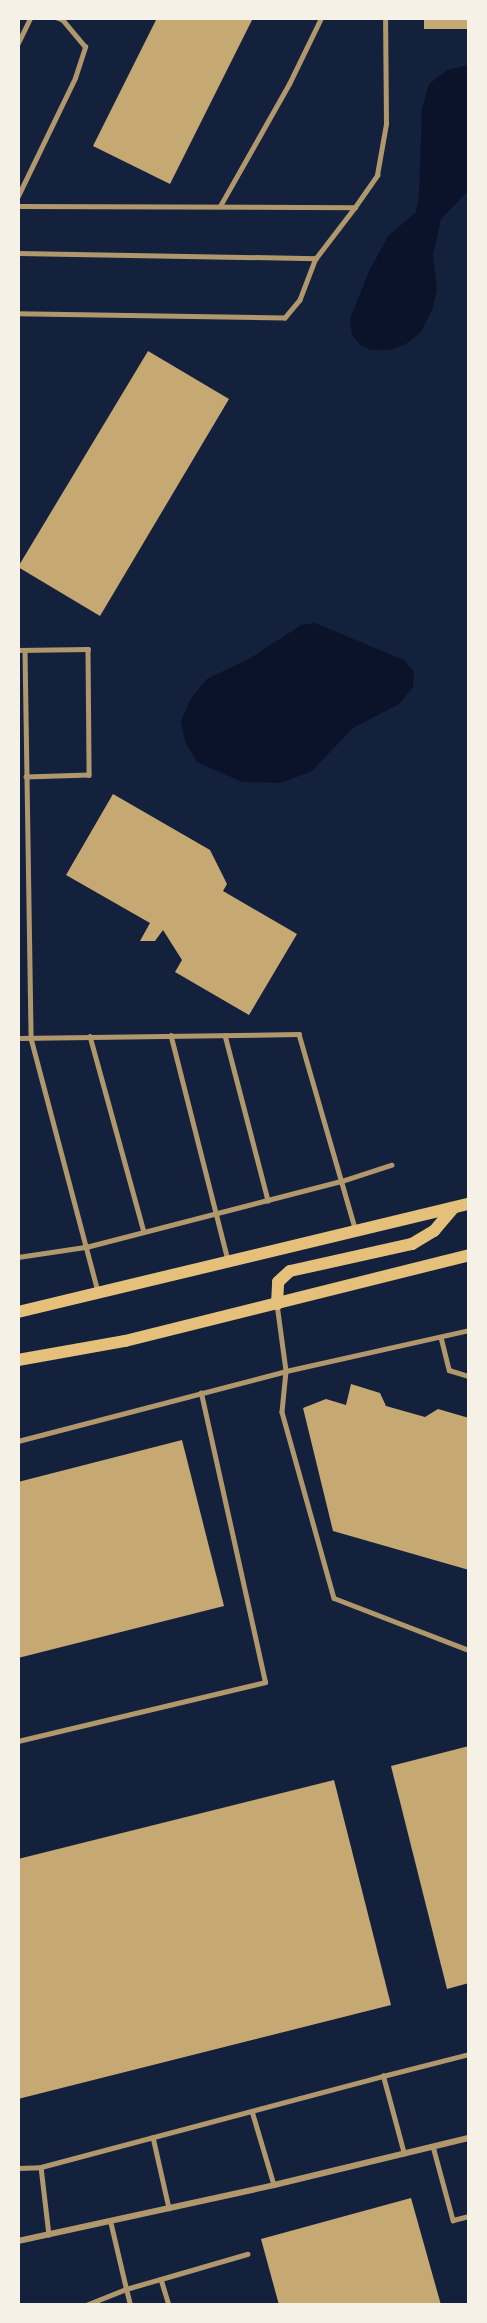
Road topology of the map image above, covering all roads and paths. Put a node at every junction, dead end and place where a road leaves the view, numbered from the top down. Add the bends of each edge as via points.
1 (30, 18) edge
2 (57, 18) edge
3 (321, 18) edge
4 (385, 18) edge
5 (18, 43) edge
6 (18, 196) edge
7 (18, 206) edge
8 (220, 206) junction
9 (356, 207) junction
10 (18, 254) edge
11 (316, 258) junction
12 (18, 314) edge
13 (18, 650) edge
14 (25, 650) junction
15 (18, 680) edge
16 (25, 680) junction
17 (26, 777) junction
18 (171, 1035) junction
19 (225, 1035) junction
20 (90, 1036) junction
21 (18, 1038) edge
22 (31, 1038) junction
23 (391, 1165) dead end
24 (342, 1181) junction
25 (268, 1200) junction
26 (469, 1204) edge
27 (453, 1208) junction
28 (216, 1214) junction
29 (356, 1232) junction
30 (144, 1233) junction
31 (87, 1247) junction
32 (469, 1255) edge
33 (18, 1257) edge
34 (229, 1263) junction
35 (98, 1294) junction
36 (277, 1304) junction
37 (18, 1312) edge
38 (469, 1330) edge
39 (441, 1337) junction
40 (18, 1360) edge
41 (286, 1371) junction
42 (469, 1376) edge
43 (201, 1393) junction
44 (18, 1441) edge
45 (469, 1650) edge
46 (18, 1742) edge
47 (469, 2054) edge
48 (383, 2076) junction
49 (252, 2111) junction
50 (153, 2137) junction
51 (469, 2138) edge
52 (433, 2146) junction
53 (404, 2154) junction
54 (41, 2167) junction
55 (18, 2168) edge
56 (274, 2185) junction
57 (169, 2208) junction
58 (469, 2216) edge
59 (110, 2221) junction
60 (49, 2235) junction
61 (18, 2241) edge
62 (247, 2254) dead end
63 (161, 2279) junction
64 (126, 2289) junction
65 (86, 2305) edge
66 (130, 2305) edge
67 (169, 2305) edge

1 - 5 lane
2 - 6 lane via 85,47 75,78
3 - 8 lane via 289,84
4 - 9 lane via 386,124 377,175
7 - 8 lane
8 - 9 lane
9 - 11 lane
10 - 11 lane
11 - 12 lane via 300,300 285,318
13 - 14 lane
14 - 16 lane
14 - 17 lane via 88,649 89,775
15 - 16 lane
16 - 17 lane
17 - 22 lane
18 - 19 lane
18 - 20 lane
18 - 28 lane
19 - 24 lane via 298,1034
19 - 25 lane
20 - 22 lane
20 - 30 lane
21 - 22 lane
22 - 31 lane
23 - 24 lane
24 - 25 lane
24 - 29 lane
25 - 28 lane
26 - 27 main road
27 - 29 main road
27 - 36 main road via 434,1231 412,1244 290,1271 278,1282
28 - 30 lane
28 - 34 lane
29 - 34 main road
30 - 31 lane
31 - 33 lane
31 - 35 lane
32 - 36 main road
34 - 35 main road
35 - 37 main road
36 - 40 main road via 125,1341
36 - 41 lane
38 - 39 lane
39 - 41 lane
39 - 42 lane via 449,1370
41 - 43 lane
41 - 45 lane via 282,1412 334,1598
43 - 44 lane
43 - 46 lane via 265,1682
47 - 48 lane
48 - 49 lane
48 - 53 lane
49 - 50 lane
49 - 56 lane
50 - 54 lane
50 - 57 lane
51 - 52 street
52 - 53 street
52 - 58 lane via 453,2220
53 - 56 street
54 - 55 lane
54 - 60 lane
56 - 57 street
57 - 59 street
59 - 60 street
59 - 64 lane
60 - 61 street
62 - 63 lane
63 - 64 lane
63 - 67 lane
64 - 65 lane
64 - 66 lane

